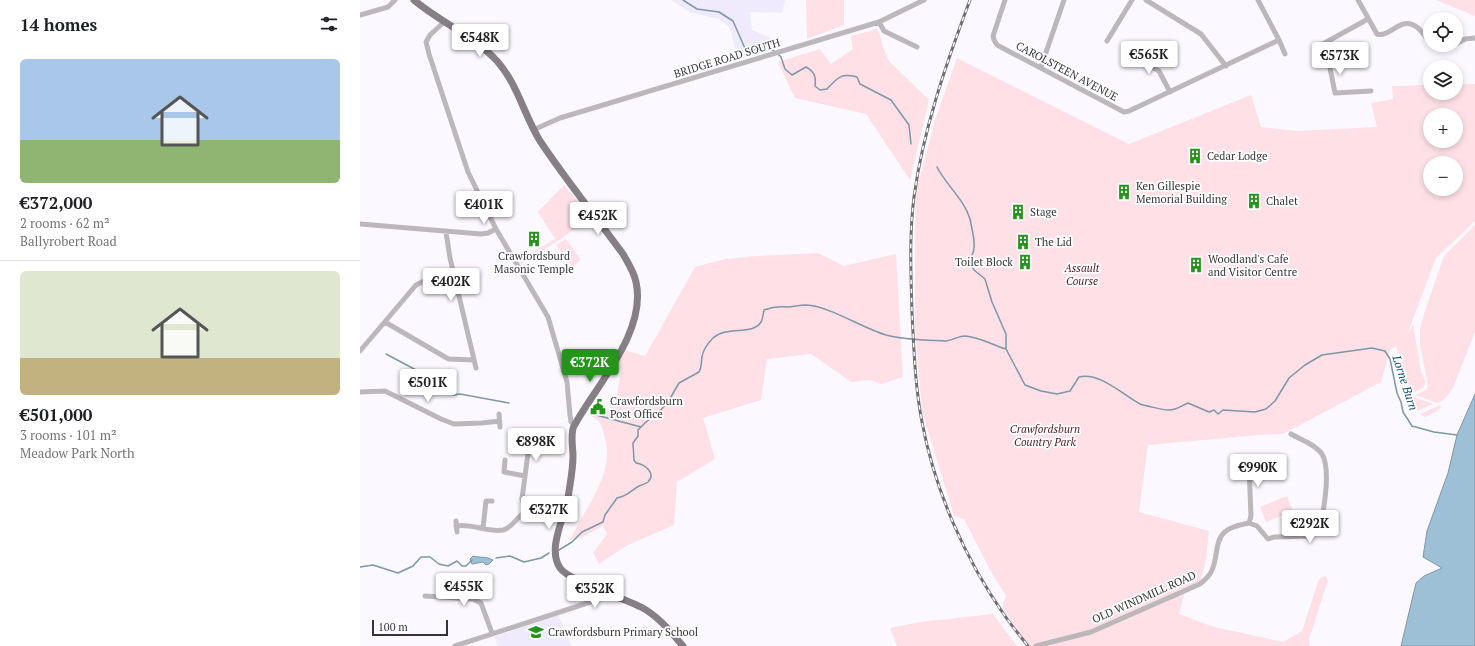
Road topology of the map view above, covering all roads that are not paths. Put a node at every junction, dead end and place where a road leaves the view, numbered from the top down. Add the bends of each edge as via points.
1 (395, 0) edge
2 (414, 0) edge
3 (924, 0) edge
4 (1005, 0) edge
5 (1064, 0) edge
6 (1132, 0) edge
7 (1146, 0) edge
8 (1258, 0) edge
9 (1358, 0) edge
10 (360, 15) edge
11 (1368, 19) junction
12 (444, 22) junction
13 (879, 22) junction
14 (1423, 34) edge
15 (1475, 38) edge
16 (1279, 40) junction
17 (1463, 40) edge
18 (1106, 41) dead end
19 (917, 47) dead end
20 (1131, 54) dead end
21 (1285, 54) dead end
22 (1226, 66) junction
23 (1041, 67) junction
24 (1371, 91) dead end
25 (1170, 92) junction
26 (534, 130) junction
27 (360, 224) edge
28 (496, 229) junction
29 (446, 232) junction
30 (454, 278) junction
31 (385, 322) junction
32 (360, 351) edge
33 (474, 360) junction
34 (476, 368) dead end
35 (360, 392) edge
36 (499, 414) dead end
37 (500, 421) junction
38 (575, 425) junction
39 (500, 427) dead end
40 (1291, 434) dead end
41 (529, 446) dead end
42 (505, 460) dead end
43 (1283, 467) dead end
44 (525, 476) junction
45 (486, 501) dead end
46 (526, 512) junction
47 (562, 519) junction
48 (1249, 523) junction
49 (482, 528) junction
50 (457, 532) dead end
51 (613, 594) junction
52 (425, 596) dead end
53 (492, 633) junction
54 (455, 646) edge
55 (683, 646) edge
56 (1036, 646) edge

1 - 10 street via 388,7
2 - 12 main road
3 - 13 street, BRIDGE ROAD SOUTH
4 - 23 street, CAROLSTEEN AVENUE via 994,33 995,43
5 - 23 street
6 - 18 street
7 - 22 street via 1201,34
8 - 16 street
9 - 11 street
11 - 14 street via 1378,35 1400,25 1409,24
11 - 24 street via 1321,45 1328,58 1335,93
12 - 26 main road via 484,49 505,71
12 - 28 street via 426,42 429,54 468,172
13 - 19 street via 884,31
13 - 26 street, BRIDGE ROAD SOUTH via 560,118
15 - 17 street
16 - 21 street
16 - 22 street, CAROLSTEEN AVENUE
20 - 25 street via 1159,71
22 - 25 street, CAROLSTEEN AVENUE
23 - 25 street, CAROLSTEEN AVENUE via 1124,112
26 - 38 main road via 623,254 636,281 637,308 626,339
27 - 29 street
28 - 29 street via 481,234
28 - 38 street via 548,317 567,382 571,422
29 - 30 street
30 - 31 street via 419,283
30 - 33 street
31 - 32 street
31 - 33 street via 449,359
33 - 34 street
35 - 37 street via 385,391 454,424
36 - 37 street
37 - 39 street
38 - 47 main road via 572,431 572,469 568,498
40 - 48 street via 1311,445 1324,459 1326,496 1321,524 1311,530 1310,536 1268,539 1257,526
41 - 44 street
42 - 44 street via 503,475
43 - 48 street via 1249,467
44 - 46 street via 522,499
45 - 49 street
46 - 47 street via 540,510
46 - 49 street via 503,530
47 - 51 main road via 555,548 560,569 569,577
48 - 56 street, OLD WINDMILL ROAD via 1231,528 1219,539 1213,569 1207,579 1200,584 1091,632
49 - 50 street via 456,523
51 - 53 street
51 - 55 main road via 650,612
52 - 53 street via 473,599 482,603
53 - 54 street

